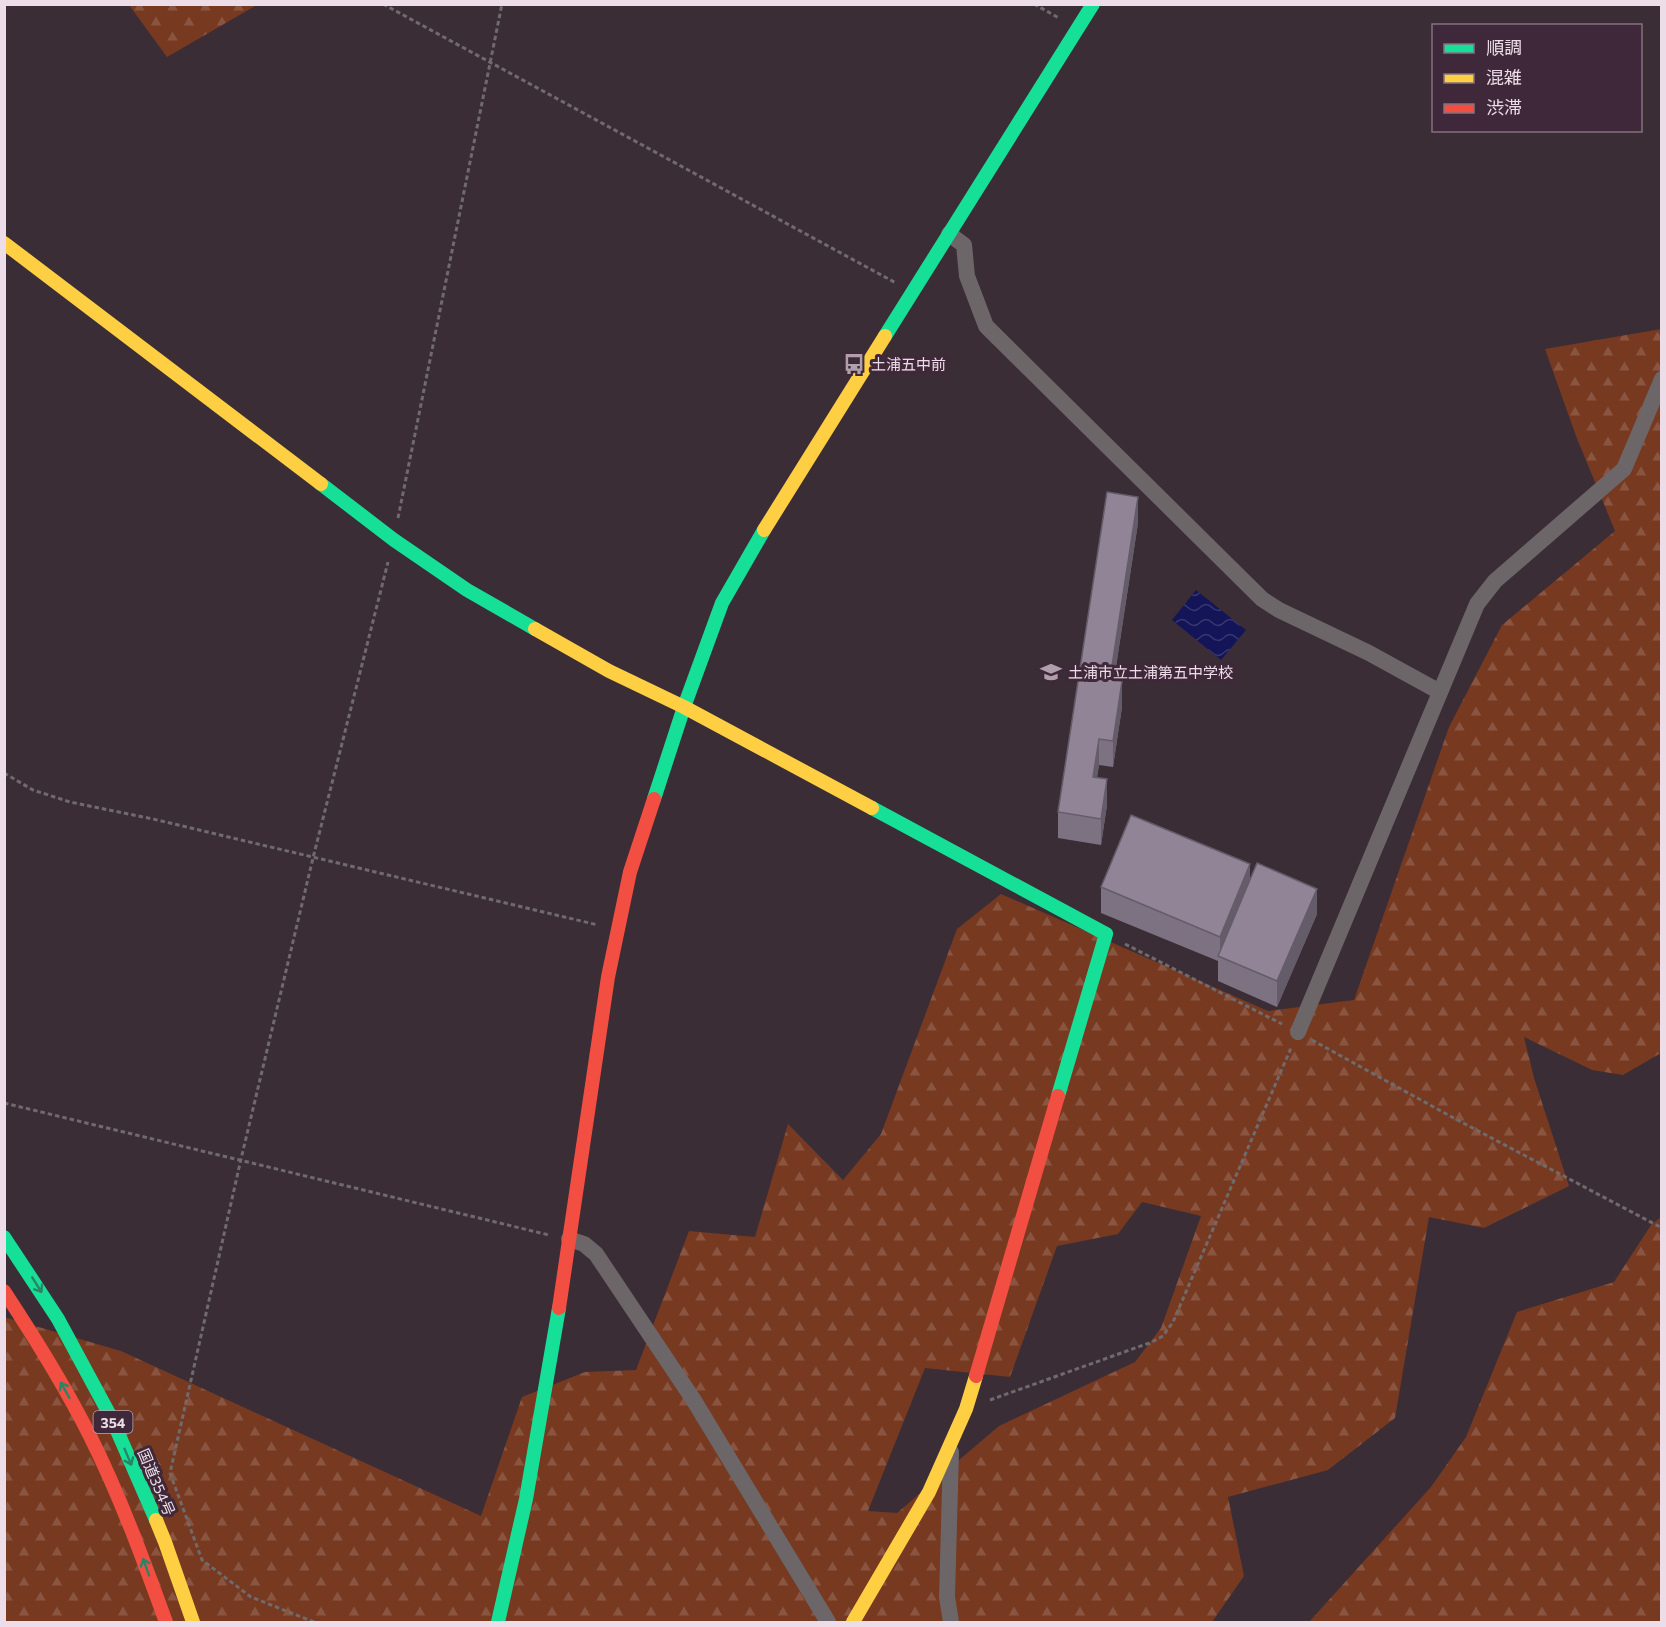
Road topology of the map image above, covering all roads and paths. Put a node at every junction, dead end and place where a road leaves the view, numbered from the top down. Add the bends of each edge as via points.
1 (382, 4) edge
2 (502, 4) edge
3 (1034, 4) edge
4 (1093, 4) edge
5 (1078, 28) junction
6 (490, 63) junction
7 (949, 234) junction
8 (4, 243) edge
9 (913, 292) junction
10 (1662, 379) edge
11 (394, 540) junction
12 (1440, 692) junction
13 (684, 707) junction
14 (4, 773) edge
15 (313, 858) junction
16 (617, 929) junction
17 (1106, 934) junction
18 (1298, 1032) junction
19 (4, 1103) edge
20 (241, 1159) junction
21 (1662, 1228) edge
22 (4, 1237) edge
23 (569, 1239) junction
24 (4, 1291) edge
25 (966, 1409) junction
26 (951, 1442) junction
27 (166, 1623) edge
28 (193, 1623) edge
29 (314, 1623) edge
30 (498, 1623) edge
31 (828, 1623) edge
32 (853, 1623) edge
33 (951, 1623) edge

1 - 6 path
2 - 6 path
3 - 5 path
4 - 5 main road
5 - 7 main road
6 - 9 path
6 - 11 path
7 - 9 main road
7 - 12 street via 964,245 967,276 986,326 1262,599
8 - 11 main road
9 - 13 main road via 750,552 722,603
10 - 12 street via 1624,469 1495,581 1477,604
11 - 13 main road via 467,590 609,671
11 - 15 path
12 - 18 street
13 - 16 main road via 630,872
13 - 17 main road
14 - 15 path via 33,790 70,802
15 - 16 path
15 - 20 path
16 - 23 main road
17 - 18 path
17 - 25 main road
18 - 21 path
18 - 25 path via 1173,1322 1163,1336
19 - 20 path
20 - 23 path
20 - 29 path via 170,1473 202,1560 251,1598
22 -> 28 main road, 国道354号 / 354 via 58,1319 112,1419 165,1542
23 - 30 main road via 522,1522
23 - 31 street via 596,1254 693,1399
27 -> 24 main road, 354 via 117,1494 90,1436 43,1350
25 - 26 main road
26 - 32 main road via 929,1492
26 - 33 street via 947,1597

